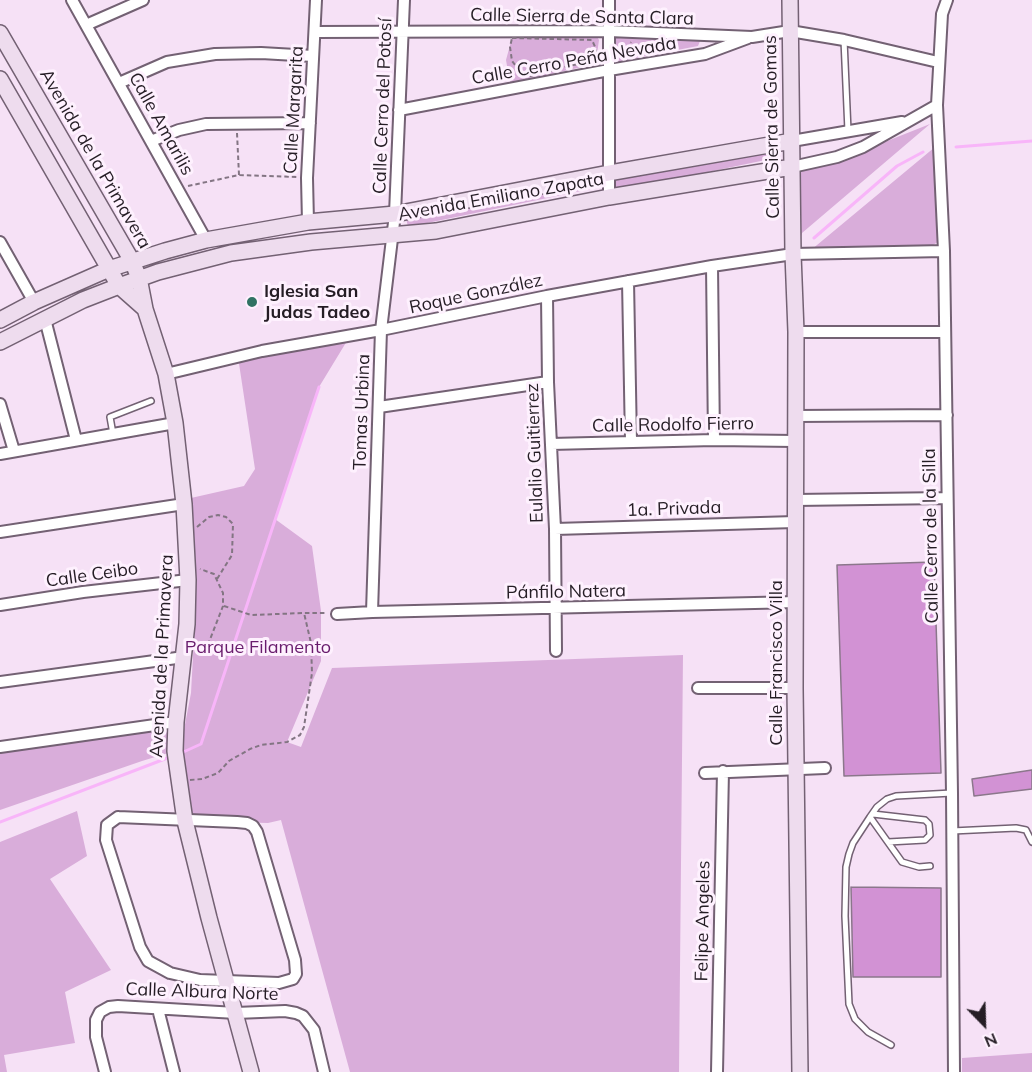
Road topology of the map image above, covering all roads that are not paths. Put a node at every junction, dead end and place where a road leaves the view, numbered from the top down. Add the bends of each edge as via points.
1 (72, 0) edge
2 (143, 0) edge
3 (316, 0) edge
4 (404, 0) edge
5 (609, 0) edge
6 (790, 0) edge
7 (947, 0) edge
8 (86, 25) junction
9 (609, 31) junction
10 (790, 31) junction
11 (315, 32) junction
12 (0, 33) edge
13 (402, 33) junction
14 (752, 37) junction
15 (844, 40) junction
16 (313, 56) junction
17 (938, 62) junction
18 (609, 69) junction
19 (0, 79) edge
20 (119, 83) junction
21 (937, 105) junction
22 (399, 111) junction
23 (909, 121) junction
24 (310, 123) junction
25 (848, 131) junction
26 (151, 141) junction
27 (792, 141) junction
28 (792, 167) junction
29 (609, 173) junction
30 (609, 197) junction
31 (395, 214) junction
32 (308, 222) junction
33 (392, 236) junction
34 (206, 240) junction
35 (0, 242) edge
36 (944, 250) junction
37 (793, 254) junction
38 (132, 261) junction
39 (712, 266) junction
40 (109, 269) junction
41 (139, 278) junction
42 (628, 281) junction
43 (119, 286) junction
44 (547, 296) junction
45 (34, 302) junction
46 (145, 309) junction
47 (45, 319) junction
48 (0, 320) edge
49 (381, 330) junction
50 (796, 332) junction
51 (945, 332) junction
52 (0, 342) edge
53 (166, 374) junction
54 (548, 382) junction
55 (151, 401) dead end
56 (0, 404) edge
57 (379, 407) junction
58 (946, 415) junction
59 (796, 416) junction
60 (175, 423) junction
61 (113, 434) junction
62 (76, 440) junction
63 (714, 440) junction
64 (795, 441) junction
65 (631, 442) junction
66 (551, 444) junction
67 (14, 452) junction
68 (0, 454) edge
69 (947, 498) junction
70 (795, 500) junction
71 (184, 504) junction
72 (795, 522) junction
73 (555, 529) junction
74 (0, 532) edge
75 (188, 574) junction
76 (797, 602) junction
77 (0, 605) edge
78 (555, 609) junction
79 (372, 612) junction
80 (337, 614) road end
81 (556, 651) dead end
82 (184, 654) junction
83 (0, 682) edge
84 (698, 688) dead end
85 (795, 688) junction
86 (176, 722) junction
87 (0, 747) edge
88 (797, 768) junction
89 (825, 768) dead end
90 (723, 771) junction
91 (705, 773) dead end
92 (952, 793) junction
93 (871, 815) junction
94 (184, 821) junction
95 (952, 831) junction
96 (888, 842) junction
97 (1032, 842) edge
98 (930, 866) dead end
99 (227, 985) junction
100 (158, 1009) junction
101 (235, 1010) junction
102 (891, 1045) dead end
103 (105, 1072) edge
104 (174, 1072) edge
105 (251, 1072) edge
106 (324, 1072) edge
107 (717, 1072) edge
108 (800, 1072) edge
109 (954, 1072) edge

1 - 8 street, Calle Amarilis
2 - 8 street
3 - 11 street, Calle Margarita
4 - 13 street, Calle Cerro del Potosí
5 - 9 street
6 - 10 street, Calle Sierra de Gomas
7 - 17 street, Calle Cerro de la Silla
8 - 20 street, Calle Amarilis
9 - 13 street, Calle Sierra de Santa Clara
9 - 14 street, Calle Sierra de Santa Clara
9 - 18 street
10 - 14 street, Calle Sierra de Santa Clara
10 - 15 street, Calle Sierra de Santa Clara
10 - 27 street, Calle Sierra de Gomas
11 - 13 street, Calle Sierra de Santa Clara
11 - 16 street, Calle Margarita
12 - 38 street, Avenida de la Primavera
13 - 22 street, Calle Cerro del Potosí
14 - 18 street, Calle Cerro Peña Nevada via 705,54
15 - 17 street, Calle Sierra de Santa Clara
15 - 25 lane
16 - 20 street via 215,54 167,62
16 - 24 street, Calle Margarita
17 - 21 street, Calle Cerro de la Silla
18 - 22 street, Calle Cerro Peña Nevada
18 - 29 street
19 - 40 street
20 - 26 street, Calle Amarilis
21 - 23 street, Avenida Emiliano Zapata
21 - 36 street, Calle Cerro de la Silla
22 - 31 street, Calle Cerro del Potosí
23 - 25 street, Avenida Emiliano Zapata
23 - 28 street, Avenida Emiliano Zapata via 863,147
24 - 26 street via 193,126
24 - 32 street, Calle Margarita
25 - 27 street, Avenida Emiliano Zapata
26 - 34 street, Calle Amarilis
27 - 28 street, Calle Sierra de Gomas
27 - 29 street, Avenida Emiliano Zapata
28 - 30 street, Avenida Emiliano Zapata
28 - 37 street, Calle Sierra de Gomas
29 - 30 street
29 - 31 street, Avenida Emiliano Zapata
30 - 33 street, Avenida Emiliano Zapata
31 - 32 street, Avenida Emiliano Zapata
31 - 33 street, Tomas Urbina
32 - 34 street, Avenida Emiliano Zapata
33 - 41 street, Avenida Emiliano Zapata via 258,249
33 - 49 street, Tomas Urbina
34 - 38 street, Avenida Emiliano Zapata
35 - 45 street
36 - 37 street, Roque González
36 - 51 street, Calle Cerro de la Silla
37 - 39 street, Roque González
37 - 50 street, Calle Francisco Villa
38 - 40 street, Avenida Emiliano Zapata
38 - 41 street, Avenida de la Primavera
39 - 42 street, Roque González
39 - 63 street
40 - 43 street
40 - 45 street, Avenida Emiliano Zapata
41 - 43 street, Avenida Emiliano Zapata
41 - 46 street, Avenida de la Primavera
42 - 44 street, Roque González
42 - 65 street
43 - 46 street
43 - 47 street, Avenida Emiliano Zapata
44 - 49 street, Roque González
44 - 54 street, Eulalio Guitierrez
45 - 48 street, Avenida Emiliano Zapata
46 - 53 street, Avenida de la Primavera
47 - 52 street, Avenida Emiliano Zapata
47 - 62 street
49 - 53 street, Roque González via 262,351
49 - 57 street, Tomas Urbina
50 - 51 street
50 - 59 street, Calle Francisco Villa
51 - 58 street, Calle Cerro de la Silla
53 - 60 street, Avenida de la Primavera
54 - 57 street
54 - 66 street, Eulalio Guitierrez
55 - 61 lane via 110,417
56 - 67 street
57 - 79 street, Tomas Urbina
58 - 59 street
58 - 69 street, Calle Cerro de la Silla
59 - 64 street, Calle Francisco Villa
60 - 61 street
60 - 71 street, Avenida de la Primavera
61 - 62 street
62 - 67 street
63 - 64 street, Calle Rodolfo Fierro
63 - 65 street, Calle Rodolfo Fierro
64 - 70 street, Calle Francisco Villa
65 - 66 street, Calle Rodolfo Fierro
66 - 73 street, Eulalio Guitierrez
67 - 68 street
69 - 70 street
69 - 92 street, Calle Cerro de la Silla
70 - 72 street, Calle Francisco Villa
71 - 74 street
71 - 75 street, Avenida de la Primavera
72 - 73 street, 1a. Privada
72 - 76 street, Calle Francisco Villa
73 - 78 street, Eulalio Guitierrez
75 - 77 street, Calle Ceibo
75 - 82 street, Avenida de la Primavera
76 - 78 street, Pánfilo Natera
76 - 85 street, Calle Francisco Villa
78 - 79 street, Pánfilo Natera
78 - 81 street, Eulalio Guitierrez
79 - 80 street, Pánfilo Natera
82 - 83 street
82 - 86 street, Avenida de la Primavera
84 - 85 street
85 - 88 street, Calle Francisco Villa
86 - 87 street
86 - 94 street, Avenida de la Primavera via 175,751
88 - 89 street
88 - 90 street
88 - 108 street, Calle Francisco Villa
90 - 91 street
90 - 107 street, Felipe Angeles
92 - 93 lane via 896,796
92 - 95 street, Calle Cerro de la Silla
93 - 96 lane
93 - 96 lane via 925,820 929,824 930,835 925,840
93 - 102 lane via 854,843 846,867 847,988 855,1019
94 - 99 street, Avenida de la Primavera
94 - 99 street via 253,826 295,960 293,979
94 - 99 street via 118,818 107,825 106,840 148,961 183,977
95 - 97 lane via 1016,828 1026,830
95 - 109 street, Calle Cerro de la Silla
96 - 98 lane via 897,857 908,865
99 - 101 street, Avenida de la Primavera
100 - 101 street, Calle Albura Norte
100 - 103 street, Calle Albura Norte via 118,1005 100,1012 95,1029
100 - 104 street
101 - 105 street, Avenida de la Primavera
101 - 106 street, Calle Albura Norte via 285,1011 303,1016 314,1030

